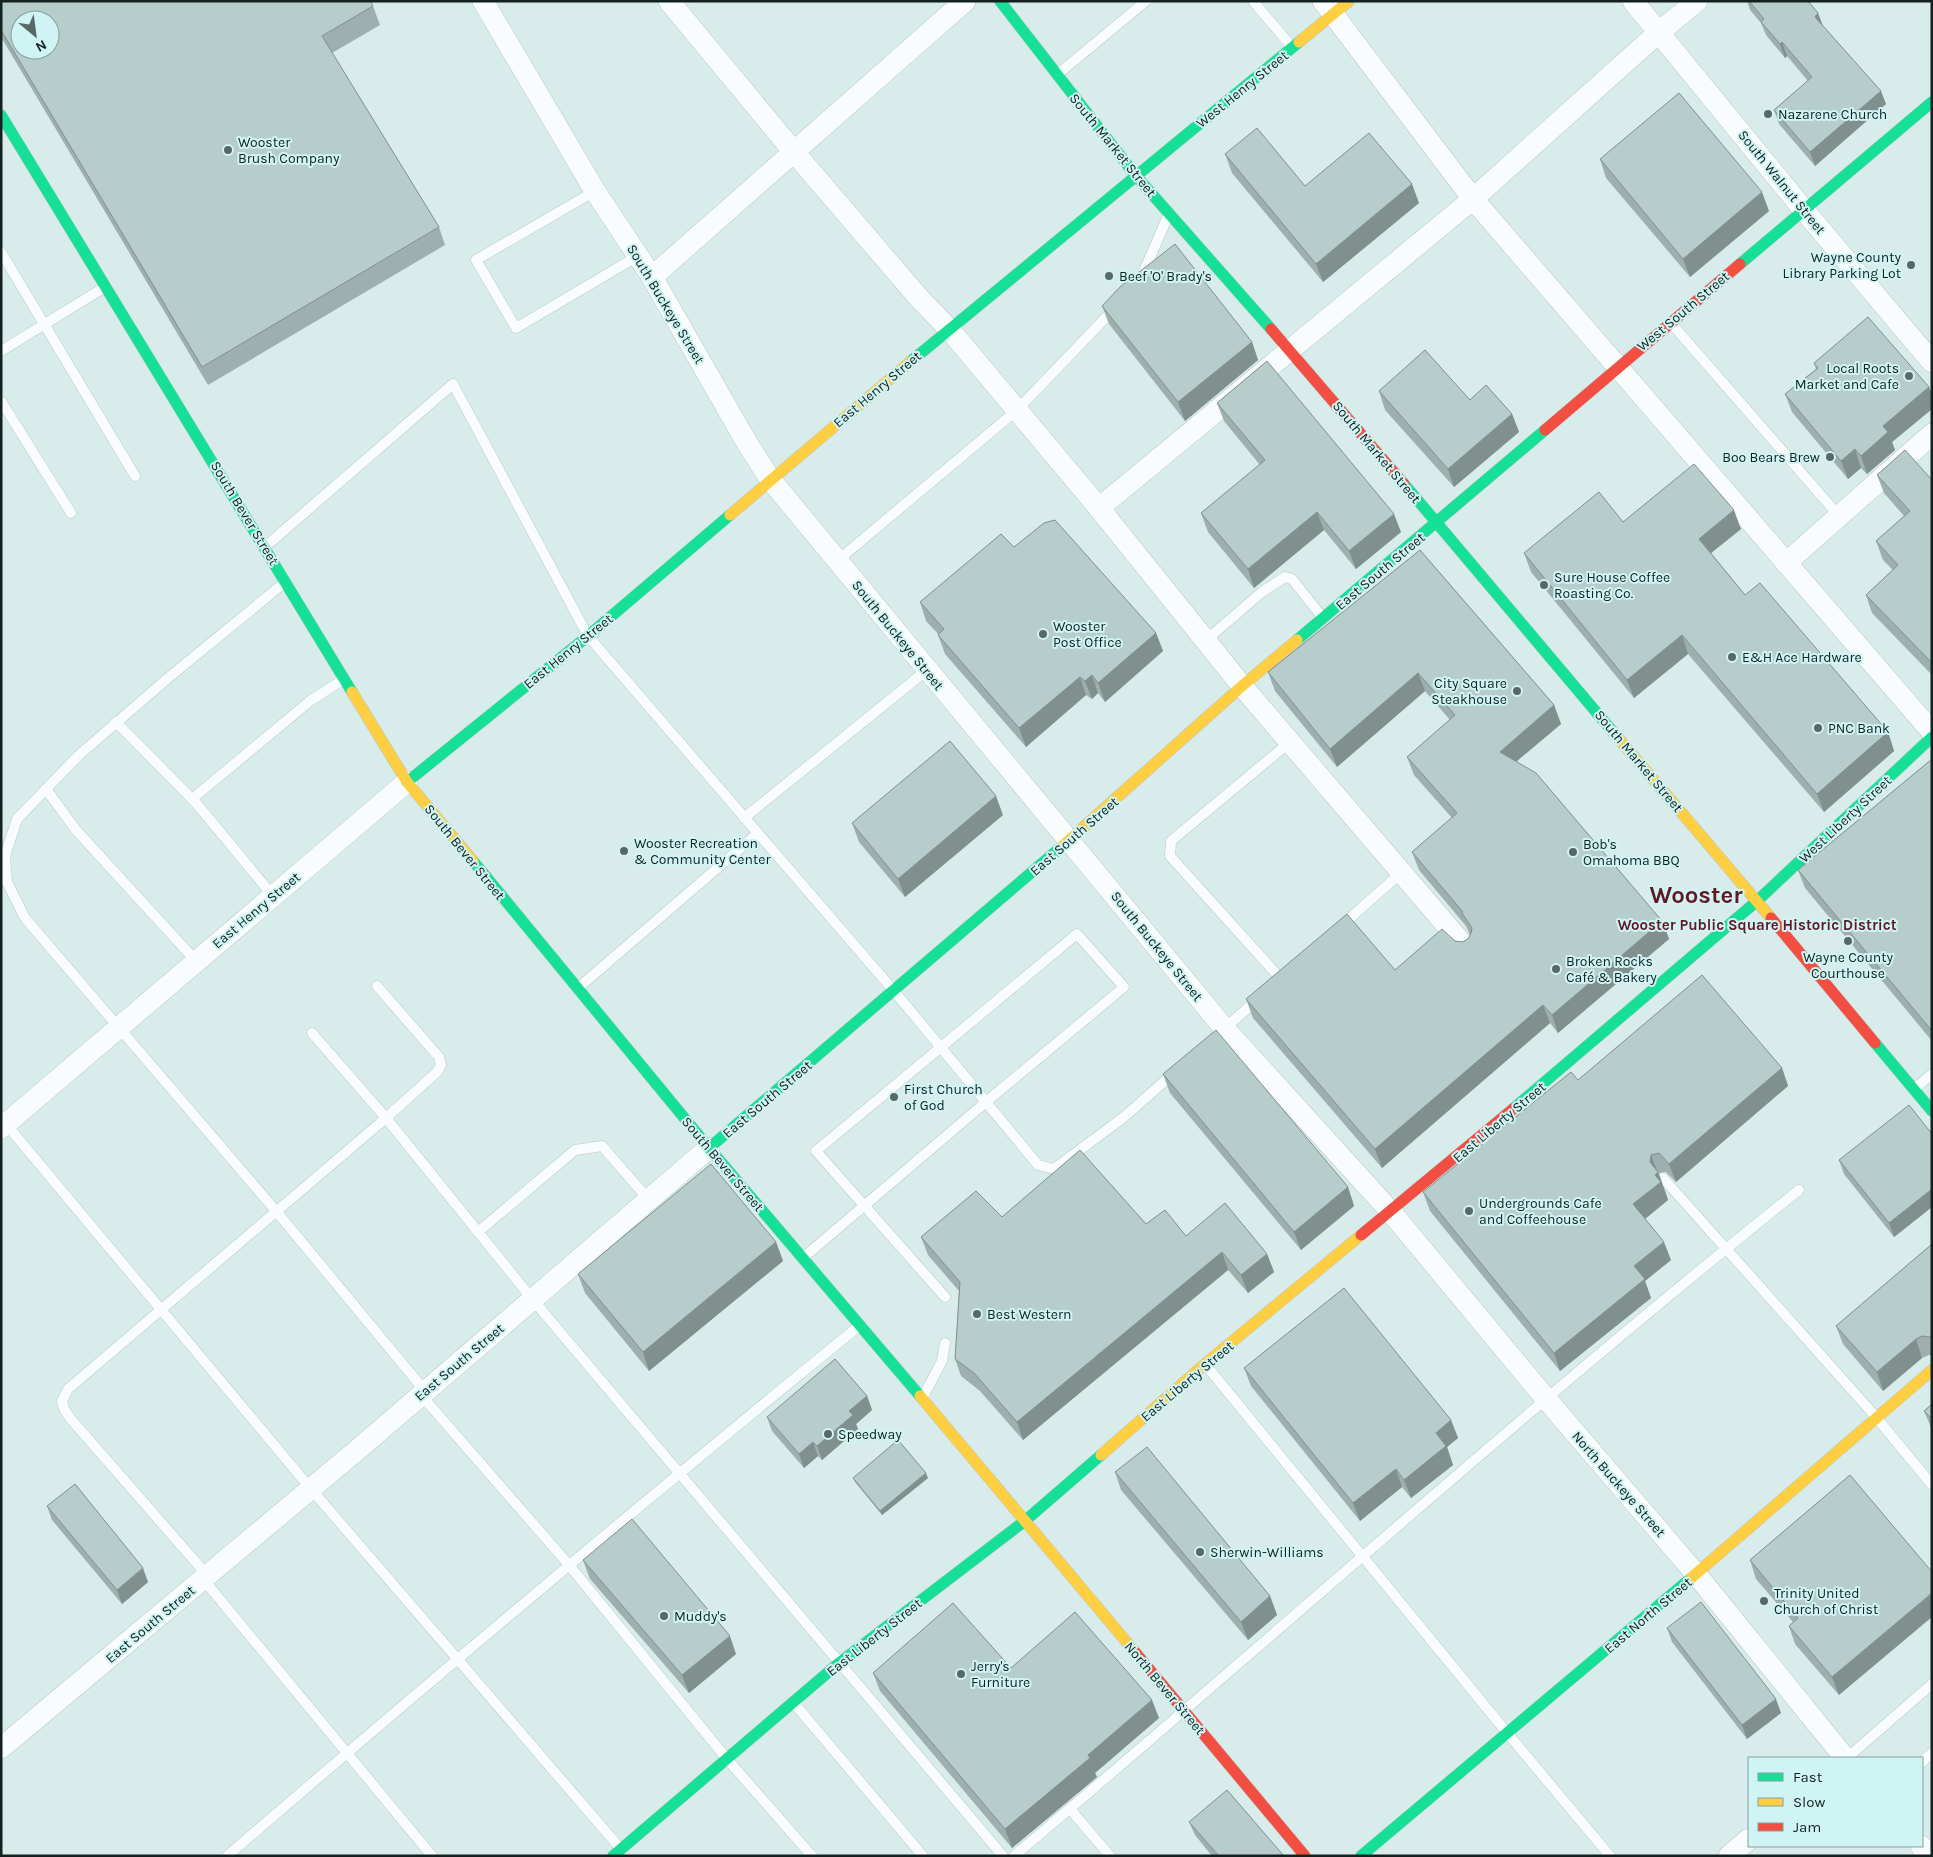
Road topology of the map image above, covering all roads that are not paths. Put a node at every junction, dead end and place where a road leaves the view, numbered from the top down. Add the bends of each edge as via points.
1 (483, 1) edge
2 (669, 1) edge
3 (965, 1) edge
4 (1000, 1) edge
5 (1146, 1) edge
6 (1254, 1) edge
7 (1633, 1) edge
8 (1697, 1) edge
9 (1335, 5) edge
10 (1659, 32) junction
11 (1292, 48) junction
12 (1057, 74) junction
13 (1932, 102) edge
14 (1, 115) edge
15 (794, 152) junction
16 (1136, 176) junction
17 (595, 191) junction
18 (1473, 199) junction
19 (1803, 209) junction
20 (1170, 214) junction
21 (1, 252) edge
22 (638, 256) junction
23 (652, 277) junction
24 (106, 286) junction
25 (1671, 322) junction
26 (44, 325) junction
27 (949, 329) junction
28 (1290, 350) junction
29 (1, 351) edge
30 (1932, 362) edge
31 (1617, 368) junction
32 (1, 401) edge
33 (1017, 410) junction
34 (1932, 434) edge
35 (135, 476) dead end
36 (770, 479) junction
37 (1099, 508) junction
38 (71, 513) dead end
39 (1839, 516) junction
40 (1437, 523) junction
41 (265, 547) junction
42 (837, 561) junction
43 (1786, 563) junction
44 (286, 582) junction
45 (1324, 618) junction
46 (588, 636) junction
47 (1205, 641) junction
48 (926, 670) junction
49 (345, 678) junction
50 (1242, 686) junction
51 (116, 722) junction
52 (1932, 732) edge
53 (1932, 737) edge
54 (1290, 742) junction
55 (407, 782) junction
56 (46, 789) junction
57 (192, 799) junction
58 (744, 818) junction
59 (757, 834) junction
60 (1070, 840) junction
61 (1402, 872) junction
62 (273, 896) junction
63 (1757, 901) junction
64 (1332, 934) edge
65 (1466, 948) edge
66 (196, 961) junction
67 (377, 986) dead end
68 (577, 989) junction
69 (894, 992) junction
70 (120, 1026) junction
71 (1221, 1032) junction
72 (312, 1033) dead end
73 (940, 1047) junction
74 (1181, 1066) edge
75 (1932, 1074) edge
76 (1914, 1089) junction
77 (986, 1102) junction
78 (1932, 1111) edge
79 (386, 1118) junction
80 (3, 1126) edge
81 (709, 1148) junction
82 (1663, 1178) edge
83 (1799, 1190) dead end
84 (649, 1200) junction
85 (864, 1206) junction
86 (276, 1211) junction
87 (1391, 1212) junction
88 (478, 1232) junction
89 (1726, 1248) junction
90 (803, 1258) junction
91 (945, 1297) dead end
92 (533, 1300) junction
93 (160, 1309) junction
94 (861, 1325) junction
95 (944, 1343) dead end
96 (1205, 1364) junction
97 (1932, 1370) edge
98 (423, 1393) junction
99 (923, 1398) junction
100 (1547, 1400) junction
101 (1876, 1417) junction
102 (679, 1472) junction
103 (1932, 1485) edge
104 (311, 1489) junction
105 (1026, 1520) junction
106 (1364, 1556) junction
107 (569, 1565) junction
108 (1696, 1574) junction
109 (205, 1577) junction
110 (456, 1659) junction
111 (839, 1663) junction
112 (1932, 1684) edge
113 (793, 1702) junction
114 (1184, 1710) junction
115 (1508, 1734) junction
116 (1, 1748) edge
117 (347, 1753) junction
118 (1845, 1757) edge
119 (1847, 1757) edge
120 (727, 1759) junction
121 (1070, 1808) junction
122 (1748, 1840) edge
123 (617, 1853) edge
124 (227, 1856) edge
125 (432, 1856) edge
126 (812, 1856) edge
127 (924, 1856) edge
128 (1003, 1856) edge
129 (1014, 1856) edge
130 (1110, 1856) edge
131 (1305, 1856) edge
132 (1361, 1856) edge
133 (1610, 1856) edge
134 (1728, 1856) edge

1 - 17 street, South Buckeye Street
2 - 15 street
3 - 15 street
4 - 12 main road, South Market Street
5 - 12 lane
6 - 11 lane
7 - 10 street, South Walnut Street
8 - 10 street
9 - 11 main road, West Henry Street
9 - 18 street
10 - 18 street
10 - 19 street, South Walnut Street
11 - 16 main road, West Henry Street
12 - 16 main road, South Market Street
13 - 19 main road, West South Street
14 - 24 main road, South Bever Street
15 - 23 street
15 - 27 street via 918,298
16 - 20 main road, South Market Street
16 - 27 main road, East Henry Street
17 - 22 street, South Buckeye Street
17 - 22 lane via 476,260 516,328
18 - 28 street
18 - 31 street
19 - 25 main road, West South Street
19 - 30 street, South Walnut Street
20 - 28 main road, South Market Street
20 - 33 lane via 1139,283
21 - 26 lane
22 - 23 street, South Buckeye Street
23 - 36 street, South Buckeye Street via 746,443
24 - 26 lane
24 - 41 main road, South Bever Street
25 - 31 main road, West South Street
25 - 39 lane
26 - 29 lane
26 - 35 lane
27 - 33 street
27 - 36 main road, East Henry Street
28 - 37 street
28 - 40 main road, South Market Street
31 - 40 main road, West South Street
31 - 43 street
32 - 38 lane
33 - 37 street
33 - 42 lane
34 - 39 street
36 - 42 street, South Buckeye Street
36 - 46 main road, East Henry Street
37 - 47 street
39 - 43 street
40 - 45 main road, East South Street
40 - 63 main road, South Market Street
41 - 44 main road, South Bever Street
41 - 46 lane via 454,384
42 - 48 street, South Buckeye Street
43 - 52 street
44 - 49 main road, South Bever Street
44 - 51 lane
45 - 47 lane via 1292,579 1285,577 1262,592
45 - 50 main road, East South Street
46 - 55 main road, East Henry Street
46 - 58 lane
47 - 50 street
48 - 58 lane
48 - 60 street, South Buckeye Street
49 - 55 main road, South Bever Street
49 - 57 lane via 310,701
50 - 54 street
50 - 60 main road, East South Street
51 - 56 lane
51 - 57 lane
53 - 63 main road, West Liberty Street
54 - 61 street
54 - 71 lane via 1171,842 1170,856 1277,982
55 - 62 street, East Henry Street
55 - 68 main road, South Bever Street
56 - 66 lane via 76,830
56 - 70 lane via 17,819 5,856 6,882 25,918
57 - 62 lane
58 - 59 lane
59 - 68 lane
59 - 69 lane
60 - 69 main road, East South Street
60 - 71 street, South Buckeye Street
61 - 64 lane
61 - 65 street
62 - 66 street, East Henry Street
63 - 76 main road, South Market Street
63 - 87 main road, East Liberty Street
66 - 70 street, East Henry Street
67 - 79 lane via 439,1057 441,1065
68 - 81 main road, South Bever Street
69 - 73 lane
69 - 81 main road, East South Street
70 - 80 street, East Henry Street
70 - 86 lane
71 - 87 street, South Buckeye Street
72 - 79 lane
73 - 77 lane
73 - 77 lane via 1077,934 1124,987
73 - 85 lane via 816,1151
74 - 77 lane via 1124,1117 1054,1169 1038,1164
75 - 76 lane
76 - 78 main road, South Market Street
77 - 85 lane
79 - 86 lane
79 - 88 lane
80 - 93 lane
81 - 84 street, East South Street
81 - 90 main road, South Bever Street
82 - 89 lane
83 - 89 lane
84 - 88 lane via 602,1146 575,1150
84 - 92 street, East South Street
85 - 90 lane
85 - 91 lane
86 - 93 lane
86 - 98 lane
87 - 96 main road, East Liberty Street
87 - 100 street, North Buckeye Street
88 - 92 lane
89 - 100 lane
89 - 101 lane
90 - 94 main road, South Bever Street
92 - 98 street, East South Street
92 - 102 lane
93 - 104 lane
93 - 109 lane via 68,1389 62,1401 70,1418
94 - 99 main road, South Bever Street
94 - 102 lane
95 - 99 lane via 942,1361
96 - 105 main road, East Liberty Street
96 - 106 lane
97 - 101 main road, East North Street
98 - 104 street, East South Street
98 - 107 lane
99 - 105 main road, South Bever Street
100 - 106 lane
100 - 108 street, North Buckeye Street
101 - 103 lane
101 - 108 main road, East North Street
102 - 107 lane
102 - 111 lane
104 - 109 street, East South Street
104 - 110 lane
105 - 111 main road, East Liberty Street
105 - 114 main road, North Bever Street
106 - 114 lane
106 - 115 lane
107 - 110 lane
107 - 120 lane
108 - 115 main road, East North Street
108 - 118 street, North Buckeye Street
109 - 116 street, East South Street
109 - 117 lane
110 - 117 lane
110 - 123 lane
111 - 113 main road, East Liberty Street
111 - 128 lane
112 - 119 lane
113 - 120 main road, East Liberty Street
113 - 127 lane
114 - 121 lane
114 - 131 main road, North Bever Street
115 - 132 main road, East North Street
115 - 133 lane
117 - 124 lane
117 - 125 lane
120 - 123 main road, East Liberty Street
120 - 126 lane
121 - 129 lane
121 - 130 lane
122 - 134 street

